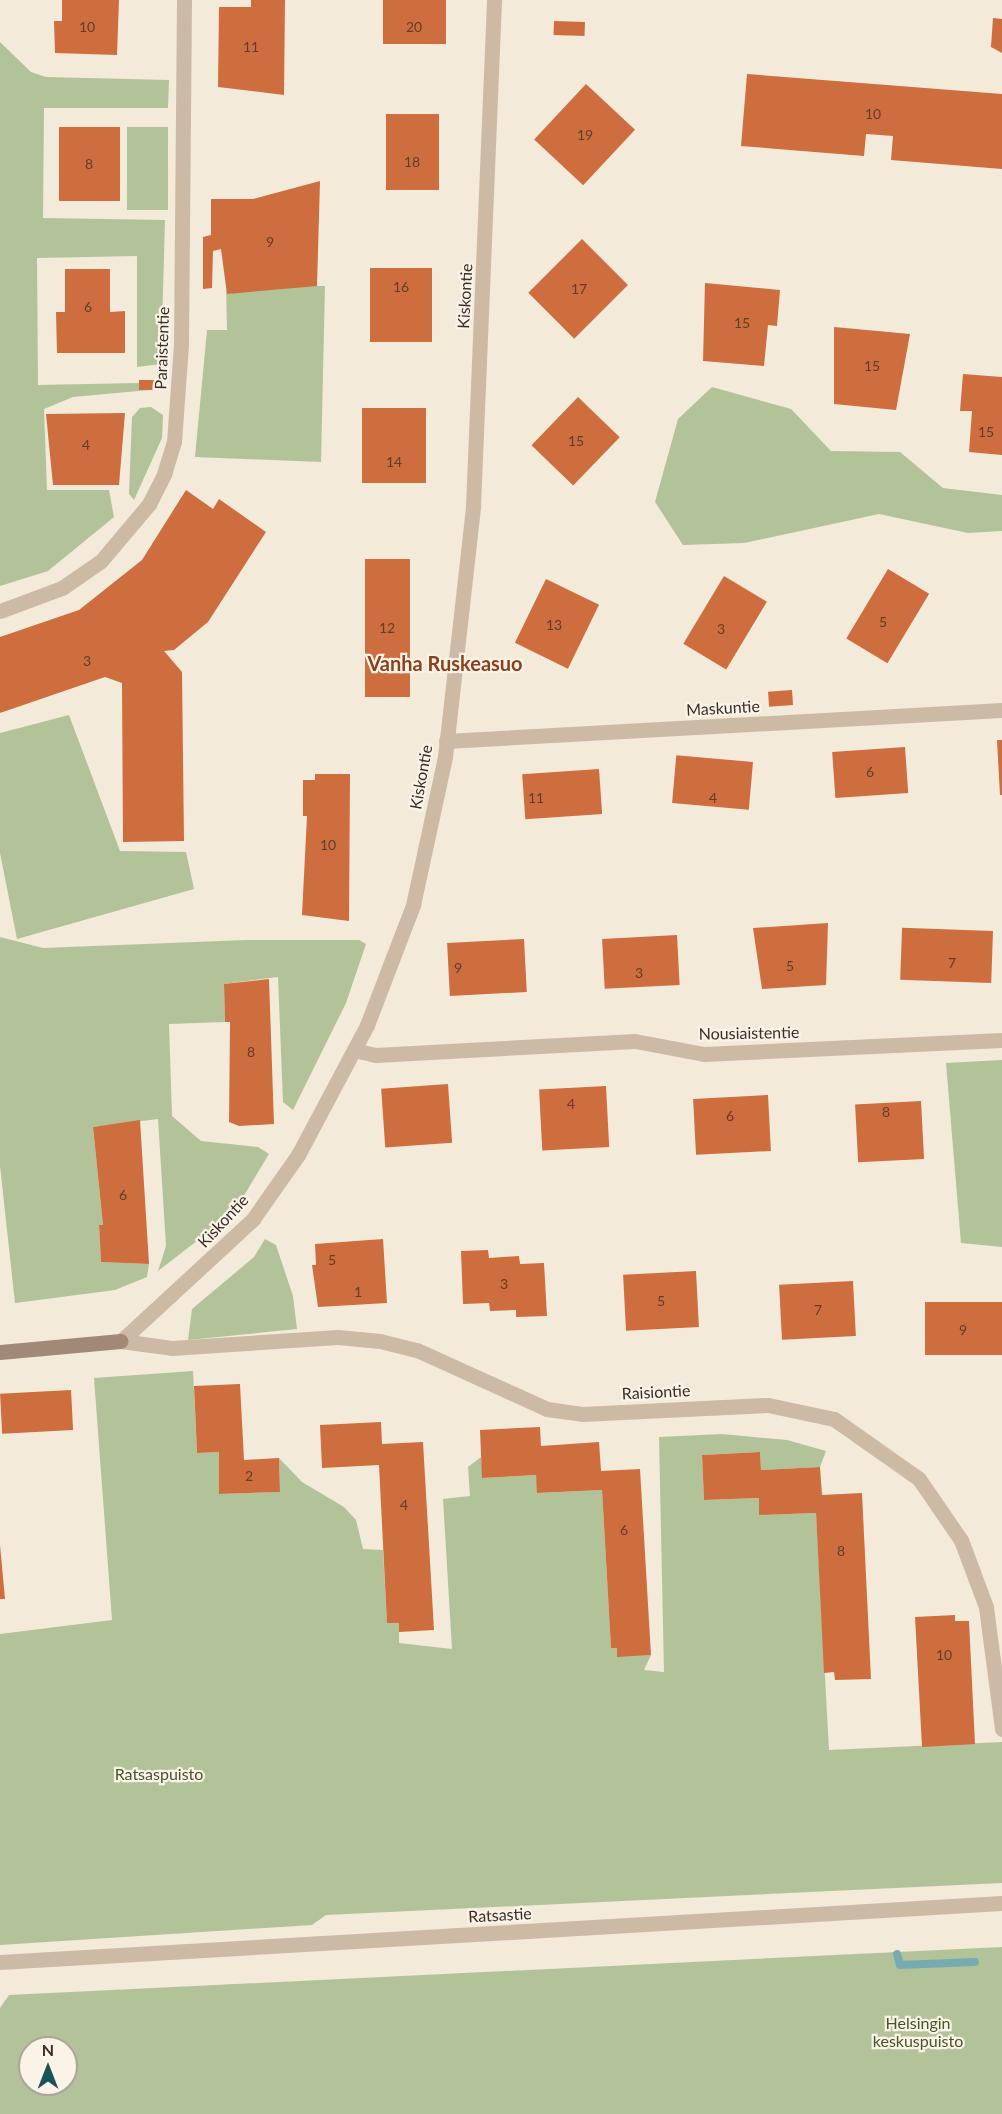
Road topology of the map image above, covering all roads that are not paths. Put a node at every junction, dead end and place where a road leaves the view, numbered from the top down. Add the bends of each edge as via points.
1 (184, 0) edge
2 (494, 0) edge
3 (0, 611) edge
4 (1002, 710) edge
5 (446, 741) junction
6 (1002, 1040) edge
7 (354, 1050) junction
8 (121, 1341) junction
9 (0, 1352) edge
10 (1002, 1728) edge
11 (1002, 1903) edge
12 (0, 1962) edge

1 - 3 street, Paraistentie via 181,344 174,442 150,504 100,561 62,588
2 - 5 street, Kiskontie via 473,506
4 - 5 street, Maskuntie
5 - 7 street, Kiskontie via 413,905
6 - 7 street, Nousiaistentie via 704,1054 635,1041 375,1055
7 - 8 street, Kiskontie via 298,1155 253,1219
8 - 9 street
8 - 10 street, Raisiontie via 172,1348 330,1338 380,1341 417,1350 547,1409 582,1414 768,1405 805,1409 841,1422 919,1479 961,1540 986,1607
11 - 12 street, Ratsastie

